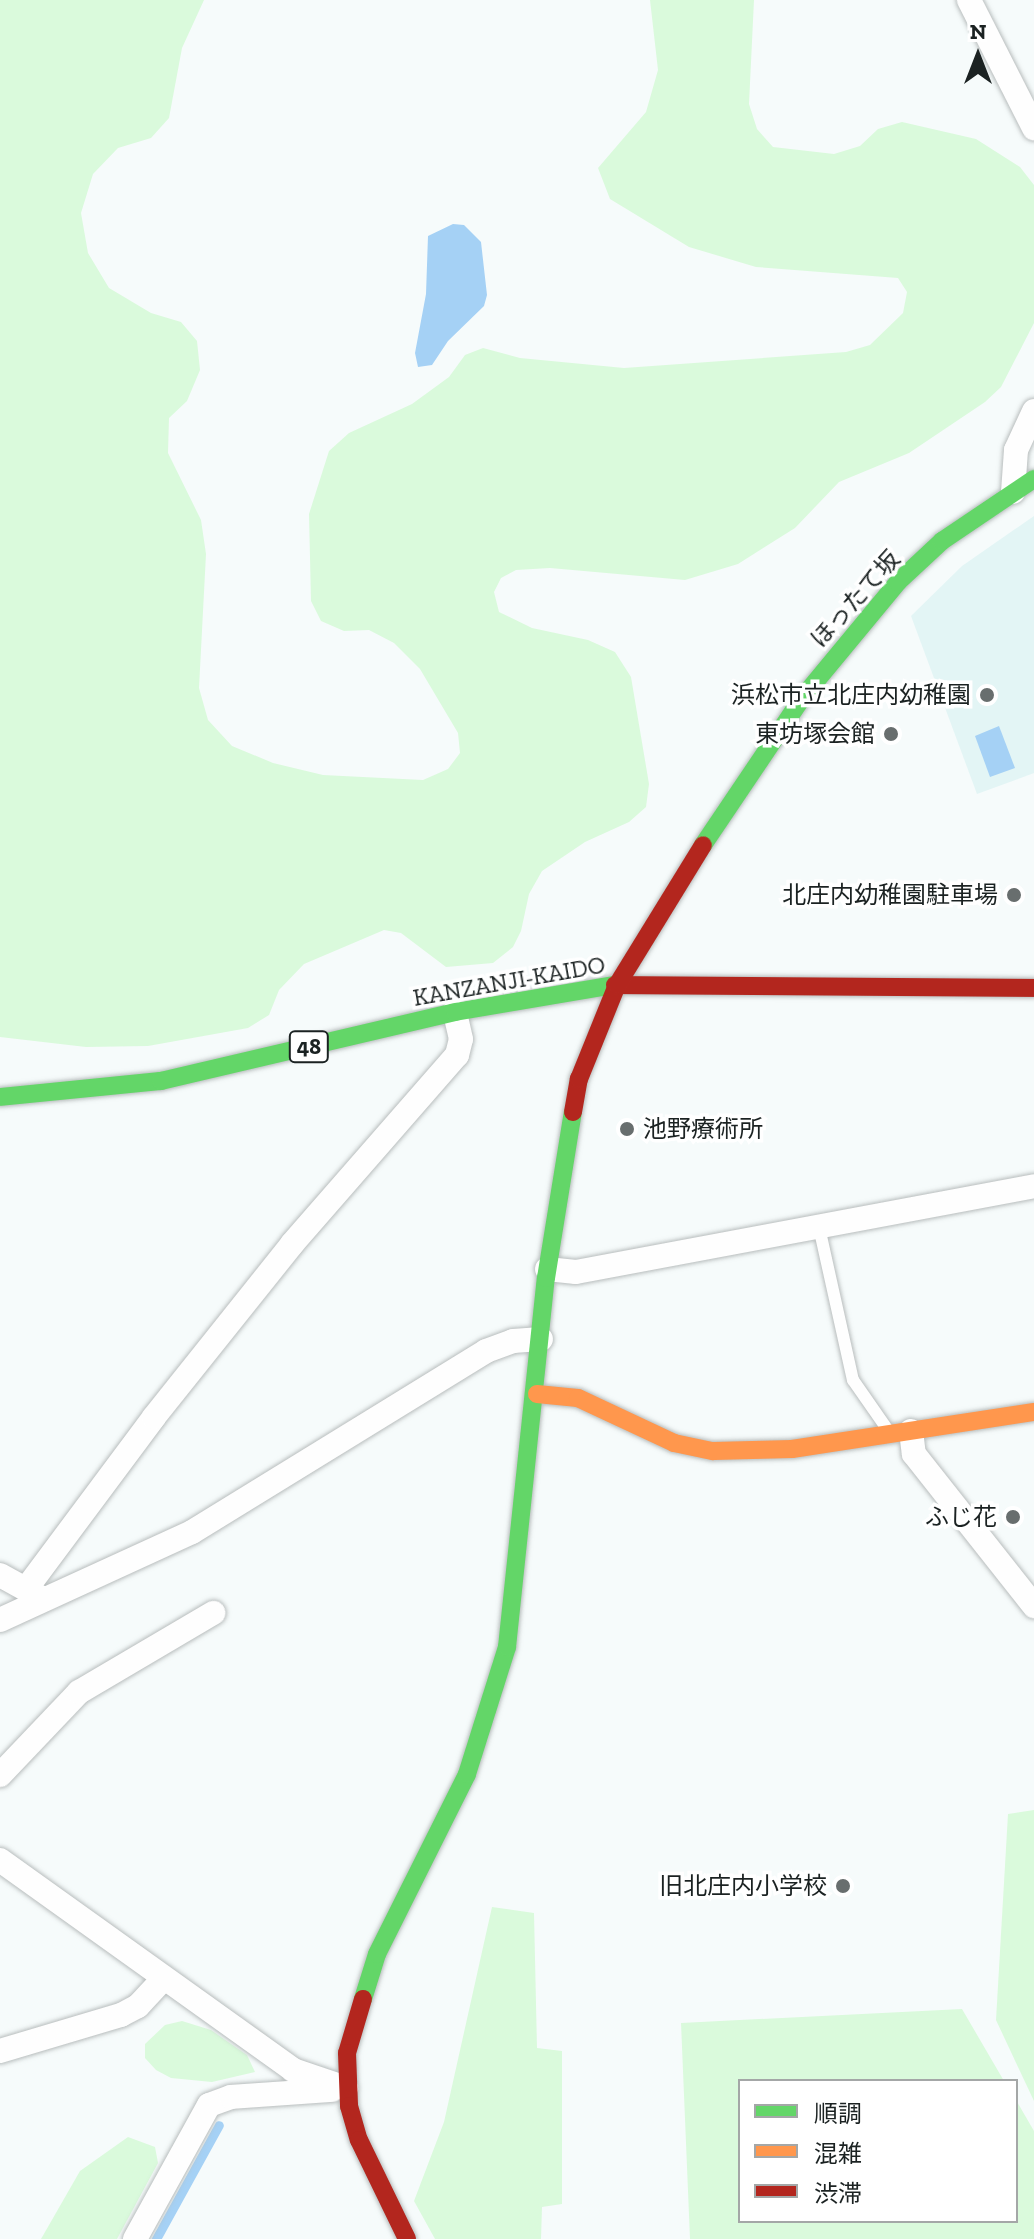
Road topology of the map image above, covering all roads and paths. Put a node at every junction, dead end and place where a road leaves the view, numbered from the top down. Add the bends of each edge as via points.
1 (969, 0) edge
2 (1034, 128) edge
3 (1034, 411) edge
4 (1034, 479) edge
5 (1013, 492) junction
6 (617, 985) junction
7 (1034, 988) edge
8 (455, 1012) junction
9 (0, 1097) edge
10 (1034, 1186) edge
11 (819, 1227) junction
12 (547, 1269) junction
13 (541, 1339) junction
14 (537, 1394) junction
15 (1034, 1412) edge
16 (901, 1433) junction
17 (0, 1575) edge
18 (36, 1594) junction
19 (1034, 1606) edge
20 (213, 1613) dead end
21 (0, 1620) edge
22 (0, 1775) edge
23 (0, 1860) edge
24 (163, 1979) junction
25 (0, 2051) edge
26 (346, 2088) junction
27 (135, 2239) edge
28 (407, 2239) edge

1 - 2 street
3 - 5 street via 1016,450
4 - 5 street, ほったて坂
5 - 6 street, ほったて坂 via 942,541 898,582 802,698 749,771
6 - 7 street, KANZANJI-KAIDO / 48
6 - 8 street, KANZANJI-KAIDO / 48
6 - 12 street, ほったて坂 via 570,1112
8 - 9 street, KANZANJI-KAIDO / 48 via 161,1081
8 - 18 street via 461,1039 457,1055 292,1244 154,1417
10 - 11 street
11 - 12 street via 576,1272
11 - 16 lane via 853,1380
12 - 13 street, ほったて坂
13 - 14 street, ほったて坂
13 - 18 street via 513,1341 486,1351 192,1532
14 - 16 street via 578,1398 693,1449 792,1449
14 - 26 street, ほったて坂 via 515,1603 496,1690 467,1774 368,1978 347,2053
15 - 16 street
16 - 19 street
17 - 18 street
18 - 21 street
20 - 22 street via 79,1692
23 - 24 street
24 - 25 street via 138,2006 121,2015
24 - 26 street via 293,2070
26 - 27 street via 231,2097 209,2105
26 - 28 street via 372,2174

